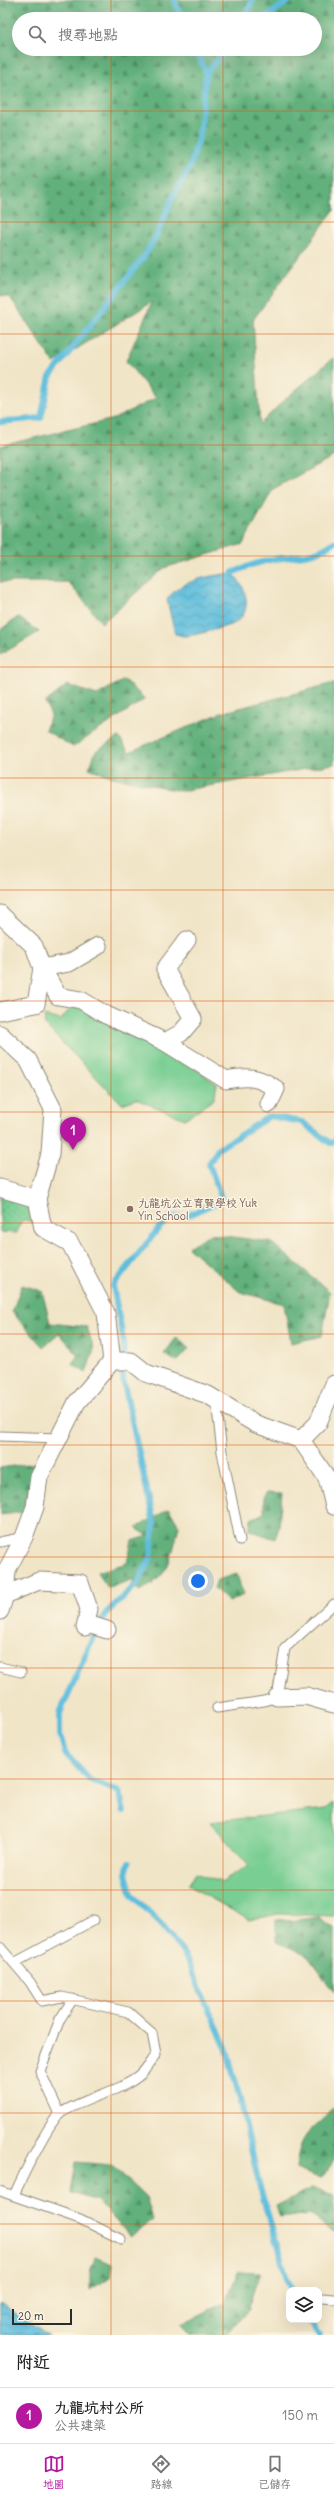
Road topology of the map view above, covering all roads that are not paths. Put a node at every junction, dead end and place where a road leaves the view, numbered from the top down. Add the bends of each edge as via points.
1 (0, 914) edge
2 (187, 940) dead end
3 (98, 946) dead end
4 (42, 968) junction
5 (0, 1011) edge
6 (0, 1034) edge
7 (165, 1042) junction
8 (269, 1104) dead end
9 (0, 1188) edge
10 (37, 1199) junction
11 (112, 1361) junction
12 (334, 1384) edge
13 (216, 1400) junction
14 (0, 1436) edge
15 (59, 1438) junction
16 (302, 1440) junction
17 (328, 1474) edge
18 (334, 1506) edge
19 (24, 1537) junction
20 (240, 1540) dead end
21 (0, 1542) edge
22 (2, 1603) edge
23 (334, 1604) edge
24 (107, 1630) dead end
25 (0, 1667) edge
26 (21, 1672) dead end
27 (277, 1697) junction
28 (334, 1704) edge
29 (217, 1708) dead end
30 (94, 1920) dead end
31 (0, 1947) edge
32 (14, 1963) junction
33 (73, 1999) junction
34 (60, 2114) junction
35 (0, 2191) edge
36 (14, 2195) junction
37 (121, 2239) dead end
38 (322, 2298) dead end
39 (334, 2299) edge

1 - 4 street via 34,946
2 - 7 street via 165,970 192,1019 181,1033
3 - 4 street via 69,964
4 - 5 street via 36,1004
4 - 7 street via 58,996 81,1000 104,1014
6 - 10 street via 28,1060 53,1109 50,1154
7 - 8 street via 226,1080 244,1077 264,1080 276,1089
9 - 10 street
10 - 11 street via 43,1228 70,1243 106,1313
11 - 13 street via 131,1361 146,1373
11 - 15 street via 77,1402
12 - 16 street via 318,1423
13 - 16 street via 256,1424
13 - 20 lane via 222,1452
14 - 15 lane
15 - 19 street via 39,1477 35,1507
16 - 17 street
17 - 18 street
19 - 21 lane
19 - 22 street via 7,1570
22 - 24 street via 39,1581 80,1583 89,1609 85,1627 91,1625
23 - 27 lane via 285,1648
25 - 26 lane
27 - 28 street via 306,1696
27 - 29 lane
30 - 32 lane
31 - 32 lane
32 - 33 lane via 42,2001 62,1997
33 - 34 lane via 60,2019 40,2071
33 - 34 lane via 128,2012 152,2033 156,2054 141,2074 120,2087 93,2096
34 - 36 lane via 37,2148
35 - 36 lane
36 - 37 lane
38 - 39 lane

